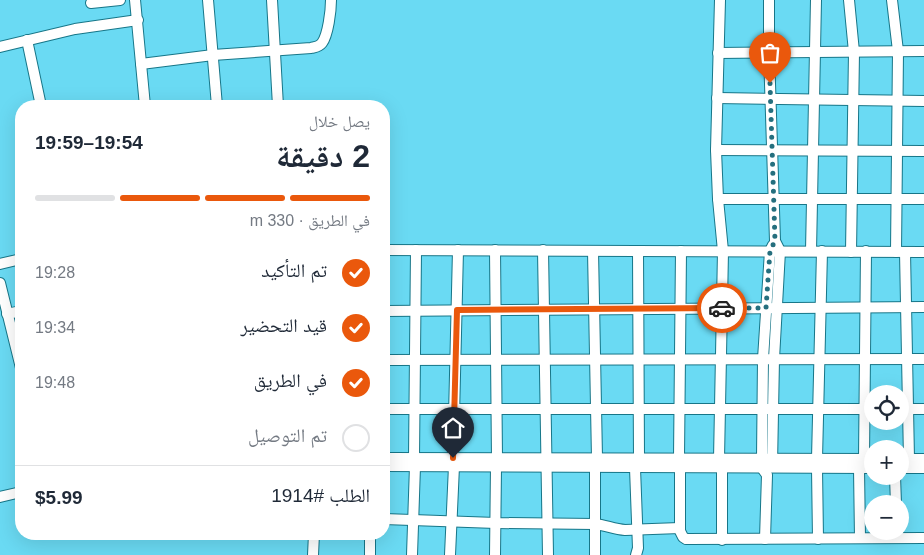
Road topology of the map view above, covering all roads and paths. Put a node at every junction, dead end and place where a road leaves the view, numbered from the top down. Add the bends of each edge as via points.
1 (120, 0) edge
2 (135, 0) edge
3 (208, 0) edge
4 (272, 0) edge
5 (332, 0) edge
6 (720, 0) edge
7 (769, 0) edge
8 (816, 0) edge
9 (849, 0) edge
10 (892, 0) edge
11 (91, 3) dead end
12 (138, 20) junction
13 (27, 40) junction
14 (0, 47) edge
15 (274, 51) junction
16 (924, 51) edge
17 (769, 52) junction
18 (814, 52) junction
19 (854, 52) junction
20 (898, 52) junction
21 (718, 53) junction
22 (212, 55) junction
23 (141, 64) junction
24 (717, 98) junction
25 (770, 98) junction
26 (814, 99) junction
27 (40, 100) edge
28 (144, 100) edge
29 (216, 100) edge
30 (278, 100) edge
31 (853, 100) junction
32 (897, 100) junction
33 (924, 100) edge
34 (716, 150) junction
35 (772, 151) junction
36 (813, 151) junction
37 (853, 151) junction
38 (897, 151) junction
39 (924, 151) edge
40 (718, 198) junction
41 (774, 199) junction
42 (812, 199) junction
43 (852, 199) junction
44 (896, 199) junction
45 (924, 199) edge
46 (390, 250) edge
47 (416, 250) junction
48 (458, 250) junction
49 (495, 250) junction
50 (543, 250) junction
51 (593, 250) junction
52 (638, 251) junction
53 (681, 251) junction
54 (723, 251) junction
55 (775, 251) junction
56 (811, 251) junction
57 (822, 251) junction
58 (866, 251) junction
59 (851, 252) junction
60 (900, 252) junction
61 (924, 252) edge
62 (15, 260) edge
63 (0, 264) edge
64 (0, 283) edge
65 (865, 307) junction
66 (906, 307) junction
67 (924, 307) edge
68 (680, 308) junction
69 (722, 308) junction
70 (771, 308) junction
71 (821, 308) junction
72 (594, 309) junction
73 (638, 309) junction
74 (457, 310) junction
75 (495, 310) junction
76 (544, 310) junction
77 (390, 311) edge
78 (415, 311) junction
79 (15, 312) edge
80 (7, 314) junction
81 (15, 345) edge
82 (456, 359) junction
83 (496, 359) junction
84 (545, 359) junction
85 (595, 359) junction
86 (638, 359) junction
87 (680, 359) junction
88 (721, 359) junction
89 (763, 359) junction
90 (774, 359) junction
91 (819, 359) junction
92 (864, 359) junction
93 (907, 359) junction
94 (924, 359) edge
95 (390, 360) edge
96 (415, 360) junction
97 (866, 385) edge
98 (905, 385) edge
99 (390, 409) edge
100 (414, 409) junction
101 (454, 409) junction
102 (496, 409) junction
103 (546, 409) junction
104 (596, 409) junction
105 (639, 409) junction
106 (679, 409) junction
107 (720, 409) junction
108 (767, 409) junction
109 (818, 409) junction
110 (864, 409) edge
111 (909, 409) edge
112 (924, 409) edge
113 (390, 459) edge
114 (909, 459) edge
115 (924, 459) edge
116 (414, 462) junction
117 (453, 462) junction
118 (496, 462) junction
119 (864, 462) edge
120 (547, 463) junction
121 (596, 463) junction
122 (637, 463) junction
123 (680, 463) junction
124 (720, 463) junction
125 (817, 463) junction
126 (390, 465) edge
127 (767, 466) junction
128 (909, 468) edge
129 (924, 468) edge
130 (864, 477) edge
131 (15, 493) edge
132 (0, 497) edge
133 (390, 519) edge
134 (413, 520) junction
135 (452, 521) junction
136 (496, 523) junction
137 (548, 524) junction
138 (595, 524) junction
139 (680, 528) junction
140 (638, 530) junction
141 (909, 536) edge
142 (860, 538) junction
143 (864, 538) edge
144 (924, 538) edge
145 (765, 539) junction
146 (818, 539) junction
147 (314, 540) edge
148 (370, 540) edge
149 (722, 540) junction
150 (313, 555) edge
151 (370, 555) edge
152 (412, 555) edge
153 (450, 555) edge
154 (495, 555) edge
155 (548, 555) edge
156 (595, 555) edge
157 (636, 555) edge

1 - 11 street
2 - 12 street
3 - 22 street
4 - 15 street
5 - 15 street via 322,43 311,48
6 - 21 street
7 - 17 street
8 - 18 street
9 - 19 street
10 - 20 street
12 - 13 street
12 - 23 street
13 - 14 street
13 - 27 street
15 - 22 street
15 - 30 street
16 - 20 street
17 - 18 street
17 - 21 street
17 - 25 street
18 - 19 street
18 - 26 street
19 - 20 street
19 - 31 street
20 - 32 street
21 - 24 street
22 - 23 street
22 - 29 street
23 - 28 street
24 - 25 street
24 - 34 street
25 - 26 street
25 - 35 street
26 - 31 street
26 - 36 street
31 - 32 street
31 - 37 street
32 - 33 street
32 - 38 street
34 - 35 street
34 - 40 street
35 - 36 street
35 - 41 street
36 - 37 street
36 - 42 street
37 - 38 street
37 - 43 street
38 - 39 street
38 - 44 street
40 - 41 street
40 - 54 street
41 - 42 street
41 - 55 street
42 - 43 street
42 - 56 street
43 - 44 street
43 - 59 street
44 - 45 street
44 - 60 street
46 - 47 street
47 - 48 street
47 - 78 street
48 - 49 street
48 - 74 street
49 - 50 street
49 - 75 street
50 - 51 street
50 - 76 street
51 - 52 street
51 - 72 street
52 - 53 street
52 - 73 street
53 - 54 street
53 - 68 street
54 - 55 street
54 - 69 street
55 - 56 street
55 - 70 street
56 - 57 street
57 - 59 street
57 - 71 street
58 - 59 street
58 - 60 street
58 - 65 street
60 - 61 street
60 - 66 street
62 - 63 street
64 - 80 street
65 - 66 street
65 - 71 street
65 - 92 street
66 - 67 street
66 - 93 street
68 - 69 street
68 - 73 street
68 - 87 street
69 - 70 street
69 - 88 street
70 - 71 street
70 - 89 street
70 - 90 street
71 - 91 street
72 - 73 street
72 - 76 street
72 - 85 street
73 - 86 street
74 - 75 street
74 - 78 street
74 - 82 street
75 - 76 street
75 - 83 street
76 - 84 street
77 - 78 street
78 - 96 street
79 - 80 street
80 - 81 street
82 - 83 street
82 - 96 street
82 - 101 street
83 - 84 street
83 - 102 street
84 - 85 street
84 - 103 street
85 - 86 street
85 - 104 street
86 - 87 street
86 - 105 street
87 - 88 street
87 - 106 street
88 - 89 street
88 - 107 street
89 - 90 street
89 - 108 street
90 - 91 street
90 - 108 street
91 - 92 street
91 - 109 street
92 - 93 street
92 - 97 street
93 - 94 street
93 - 98 street
95 - 96 street
96 - 100 street
99 - 100 street
100 - 101 street
100 - 116 street
101 - 102 street
101 - 117 street
102 - 103 street
102 - 118 street
103 - 104 street
103 - 120 street
104 - 105 street
104 - 121 street
105 - 106 street
105 - 122 street
106 - 107 street
106 - 123 street
107 - 108 street
107 - 124 street
108 - 109 street
108 - 127 street
109 - 110 street
109 - 125 street
111 - 112 street
113 - 116 street
114 - 115 street
116 - 117 street
116 - 126 street
116 - 134 street
117 - 118 street
117 - 135 street
118 - 120 street
118 - 136 street
119 - 125 street
120 - 121 street
120 - 137 street
121 - 122 street
121 - 138 street
122 - 123 street
122 - 140 street
123 - 124 street
123 - 139 street
124 - 127 street
124 - 149 street
125 - 127 street
125 - 146 street
127 - 145 street
128 - 129 street
130 - 142 street
131 - 132 street
133 - 134 street
134 - 135 street
134 - 152 street
135 - 136 street
135 - 153 street
136 - 137 street
136 - 154 street
137 - 138 street
137 - 155 street
138 - 140 street
138 - 156 street
139 - 140 street
139 - 149 street via 686,539
140 - 157 street
141 - 144 street
142 - 143 street
142 - 146 street
145 - 146 street
145 - 149 street
147 - 150 street
148 - 151 street

